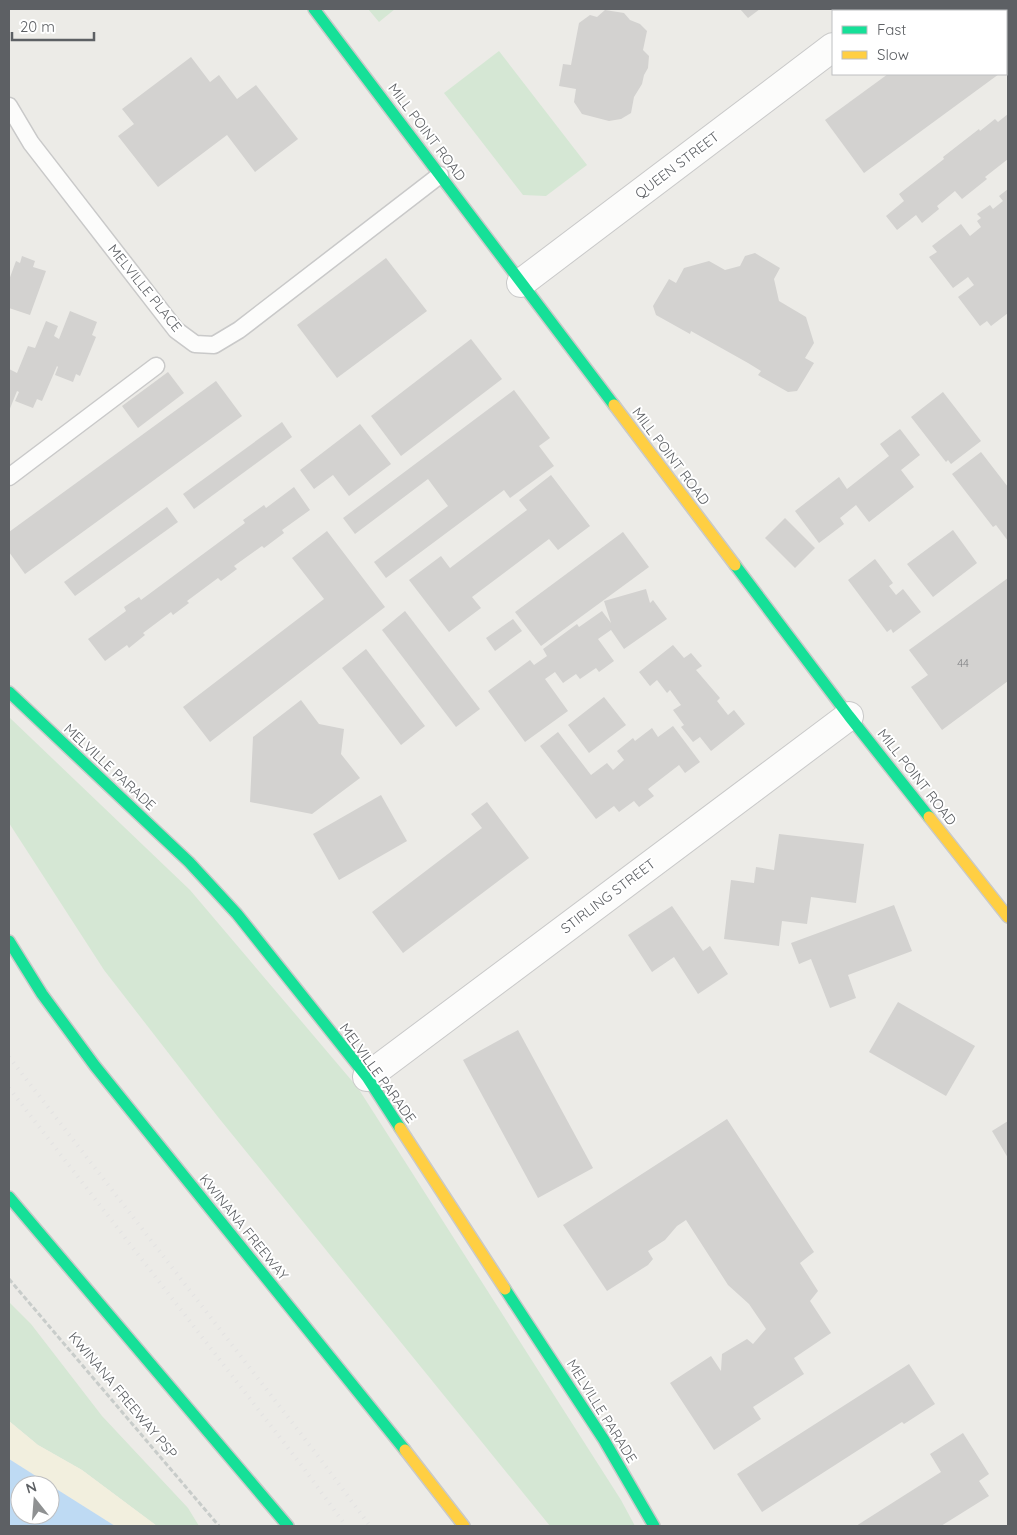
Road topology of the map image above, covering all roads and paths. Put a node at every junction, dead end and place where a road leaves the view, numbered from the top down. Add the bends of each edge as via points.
1 (314, 9) edge
2 (832, 48) edge
3 (9, 106) edge
4 (440, 175) junction
5 (521, 282) junction
6 (156, 366) dead end
7 (9, 477) edge
8 (9, 692) edge
9 (849, 716) junction
10 (1008, 917) edge
11 (9, 942) edge
12 (367, 1078) junction
13 (9, 1197) edge
14 (9, 1279) edge
15 (219, 1526) edge
16 (288, 1526) edge
17 (464, 1526) edge
18 (654, 1526) edge

1 - 4 main road, MILL POINT ROAD
2 - 5 street, QUEEN STREET
3 - 4 lane, MELVILLE PLACE via 31,143 176,330 195,344 214,345 239,330
4 - 5 main road, MILL POINT ROAD
5 - 9 main road, MILL POINT ROAD
6 - 7 lane
8 - 12 main road, MELVILLE PARADE via 189,862 237,914
9 - 10 main road, MILL POINT ROAD
9 - 12 street, STIRLING STREET
11 - 17 main road, KWINANA FREEWAY via 42,994 95,1066
12 - 18 main road, MELVILLE PARADE via 604,1440
13 - 16 main road
14 - 15 path, KWINANA FREEWAY PSP

